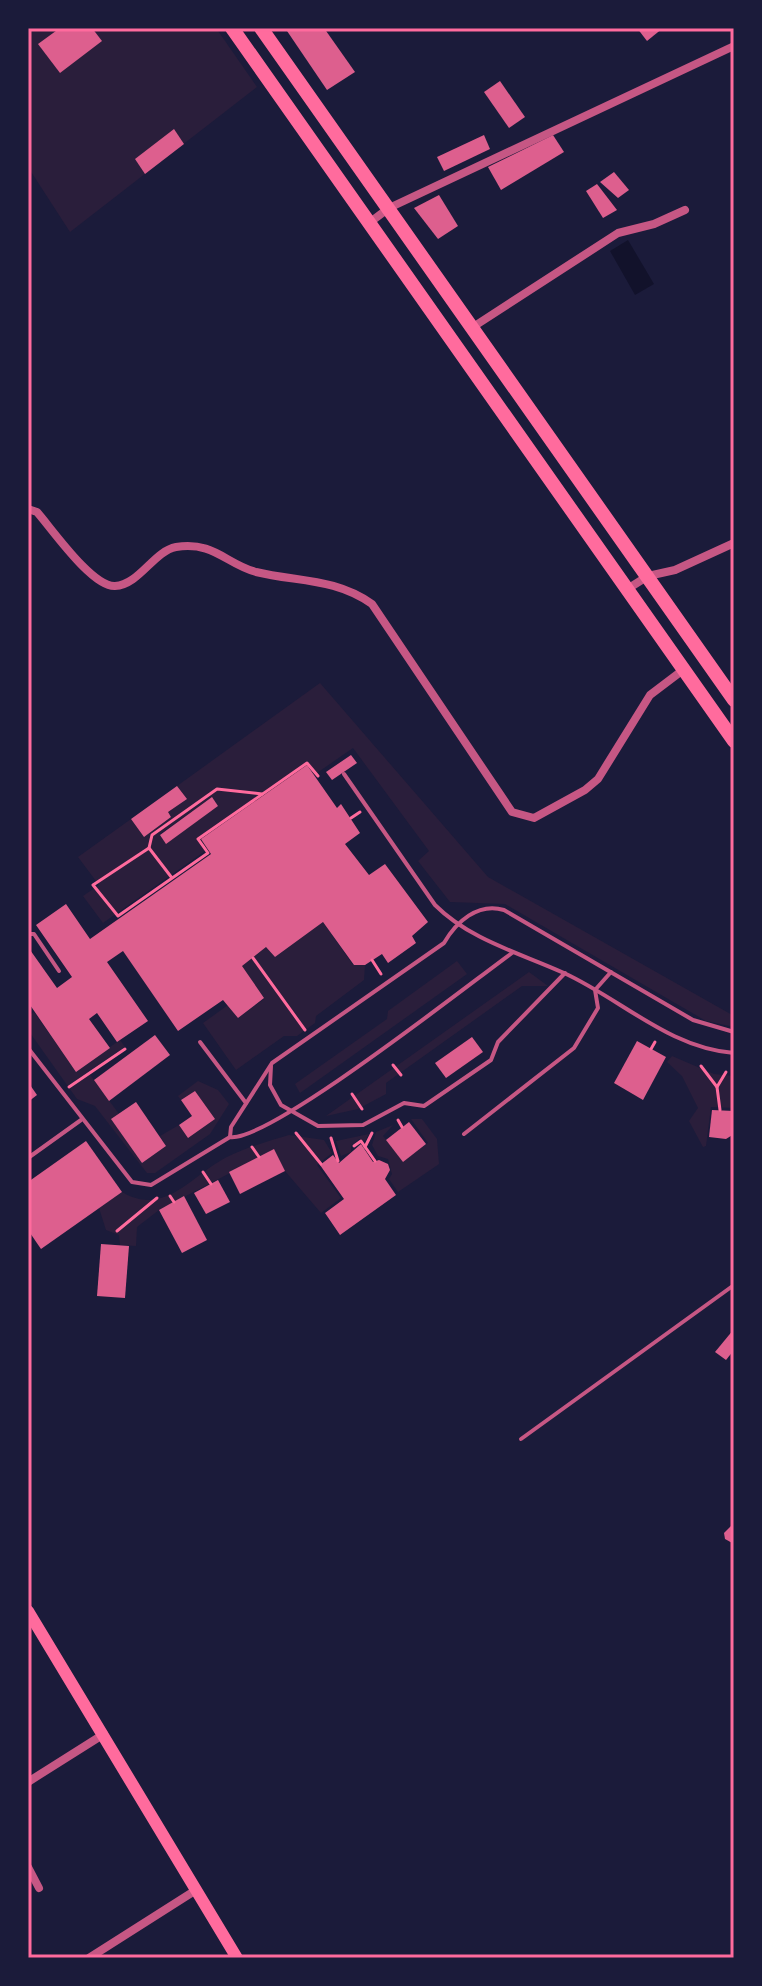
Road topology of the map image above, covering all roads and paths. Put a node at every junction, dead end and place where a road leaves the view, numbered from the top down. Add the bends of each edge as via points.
1 (232, 28) edge
2 (261, 28) edge
3 (734, 46) edge
4 (330, 124) junction
5 (310, 138) junction
6 (389, 208) junction
7 (685, 210) dead end
8 (369, 223) junction
9 (473, 327) junction
10 (489, 349) junction
11 (468, 362) junction
12 (563, 456) junction
13 (543, 469) junction
14 (28, 509) edge
15 (734, 543) edge
16 (648, 576) junction
17 (629, 588) junction
18 (683, 670) junction
19 (734, 700) edge
20 (734, 741) edge
21 (344, 774) dead end
22 (318, 776) dead end
23 (262, 794) junction
24 (149, 848) junction
25 (172, 878) junction
26 (456, 922) junction
27 (28, 934) edge
28 (512, 953) junction
29 (253, 958) dead end
30 (372, 960) dead end
31 (59, 971) dead end
32 (611, 972) junction
33 (565, 973) junction
34 (384, 978) dead end
35 (595, 990) junction
36 (734, 1032) edge
37 (307, 1033) dead end
38 (200, 1042) dead end
39 (655, 1042) dead end
40 (28, 1048) edge
41 (125, 1049) dead end
42 (651, 1049) dead end
43 (734, 1053) edge
44 (272, 1063) junction
45 (393, 1065) dead end
46 (701, 1066) dead end
47 (726, 1072) dead end
48 (401, 1075) dead end
49 (717, 1087) junction
50 (66, 1089) dead end
51 (352, 1094) dead end
52 (246, 1103) junction
53 (362, 1109) dead end
54 (720, 1110) dead end
55 (292, 1112) junction
56 (81, 1120) junction
57 (398, 1120) dead end
58 (402, 1127) dead end
59 (372, 1131) dead end
60 (296, 1133) dead end
61 (464, 1134) dead end
62 (230, 1137) junction
63 (331, 1138) dead end
64 (354, 1146) dead end
65 (252, 1147) dead end
66 (365, 1147) junction
67 (259, 1157) dead end
68 (28, 1158) edge
69 (338, 1161) dead end
70 (375, 1161) dead end
71 (321, 1164) dead end
72 (203, 1172) dead end
73 (211, 1184) dead end
74 (170, 1196) dead end
75 (157, 1198) dead end
76 (174, 1202) dead end
77 (117, 1231) dead end
78 (734, 1285) edge
79 (521, 1439) dead end
80 (28, 1611) edge
81 (104, 1734) junction
82 (28, 1782) edge
83 (28, 1867) edge
84 (39, 1888) dead end
85 (196, 1890) junction
86 (89, 1958) edge
87 (237, 1958) edge

1 - 5 highway
2 - 4 highway
3 - 6 street
4 - 5 highway
4 - 6 highway
5 - 8 highway
6 - 8 street
6 - 9 highway
7 - 9 street via 618,233
8 - 11 highway
9 - 10 highway
10 - 11 highway
10 - 12 highway
11 - 13 highway
12 - 13 highway
12 - 16 highway
13 - 17 highway
14 - 18 street via 37,512 98,581 115,586 173,548 189,547 211,548 253,571 353,590 372,604 512,812 523,817 534,818 598,779 650,695
15 - 16 street via 675,570
16 - 17 street
16 - 19 highway
17 - 18 highway
18 - 20 highway
21 - 26 lane via 435,905
22 - 23 path via 307,763
23 - 24 path via 217,789 152,835
23 - 25 path via 198,839 208,853
24 - 25 path
24 - 25 path via 93,885 118,916
26 - 28 lane
26 - 32 lane via 495,907
26 - 44 lane via 444,943
27 - 31 lane via 34,934
28 - 33 lane
28 - 55 lane
29 - 37 path
30 - 34 path
32 - 35 lane
32 - 36 lane via 708,1027
33 - 35 lane
33 - 55 lane via 498,1042 491,1060 424,1106 404,1103 363,1125 338,1128 318,1126
35 - 43 lane via 688,1044
35 - 61 lane via 598,1008 574,1048
38 - 52 lane
39 - 42 path
40 - 56 lane
41 - 50 path
44 - 52 lane
44 - 55 lane via 270,1085 281,1105
45 - 48 path
46 - 49 path
47 - 49 path
49 - 54 path
51 - 53 path
52 - 62 lane
55 - 62 lane via 240,1138
56 - 62 lane via 132,1182 144,1186
56 - 68 lane
57 - 58 path
59 - 66 path
60 - 71 path
63 - 69 path
64 - 66 path via 361,1141
65 - 67 path
66 - 70 path
72 - 73 path
74 - 76 path
75 - 77 path
78 - 79 lane
80 - 81 main road
81 - 82 street
81 - 85 main road
83 - 84 street
85 - 86 street
85 - 87 main road

